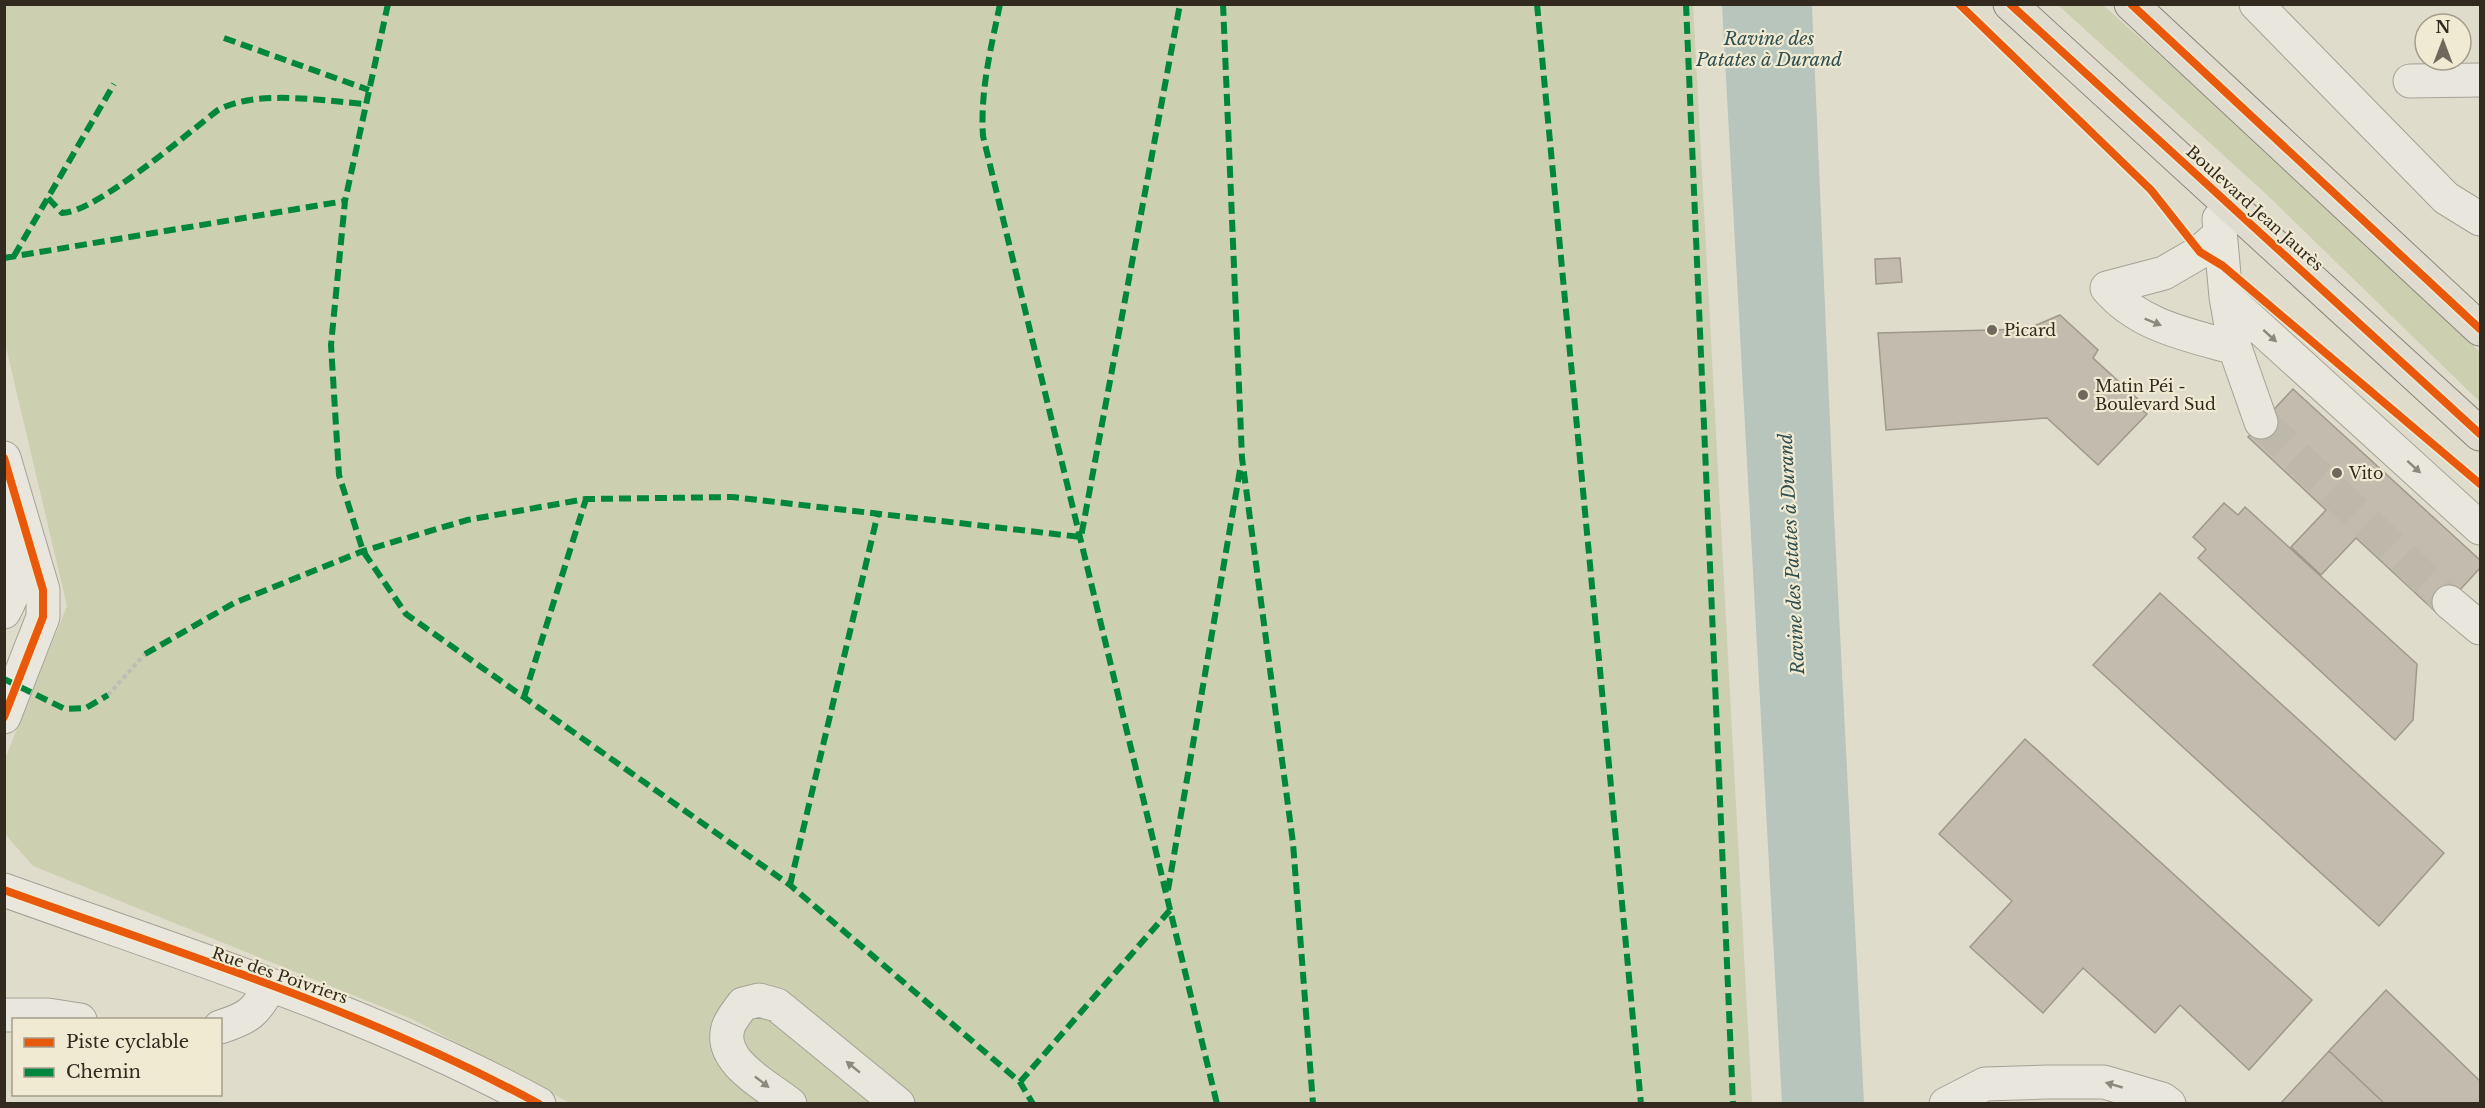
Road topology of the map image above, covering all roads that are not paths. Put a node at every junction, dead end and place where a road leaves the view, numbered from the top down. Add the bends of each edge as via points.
1 (2010, 4) edge
2 (2131, 4) edge
3 (2256, 4) edge
4 (2481, 80) edge
5 (2410, 81) dead end
6 (2216, 190) junction
7 (2481, 219) edge
8 (2220, 234) junction
9 (2226, 297) junction
10 (2481, 329) edge
11 (2235, 348) junction
12 (2261, 423) tunnel mouth
13 (2481, 434) edge
14 (8, 470) edge
15 (2481, 528) edge
16 (2449, 602) tunnel mouth
17 (4, 612) edge
18 (2481, 628) edge
19 (4, 717) edge
20 (4, 890) edge
21 (270, 986) junction
22 (4, 1015) edge
23 (67, 1018) edge
24 (222, 1026) edge
25 (539, 1104) edge
26 (790, 1104) edge
27 (898, 1104) edge
28 (1946, 1104) edge
29 (2169, 1104) edge

1 - 6 main road, Boulevard Jean Jaurès
2 - 10 main road
3 - 7 street via 2446,198
4 - 5 street
6 - 8 street
6 - 13 main road, Boulevard Jean Jaurès
8 - 9 street
8 -> 11 street via 2200,252 2164,273 2107,288 2121,305 2144,319
9 - 11 street
9 -> 15 street
11 - 12 street
14 - 17 street via 21,562
14 - 19 street via 35,556 43,590 43,617
16 - 18 street
20 - 21 street, Rue des Poivriers
21 - 24 street via 258,1009
21 - 25 street, Rue des Poivriers via 380,1026
22 - 23 street
27 -> 26 street via 777,1005 759,1000 743,1004 728,1027 726,1043 734,1060
29 -> 28 street via 2104,1082 1985,1084

